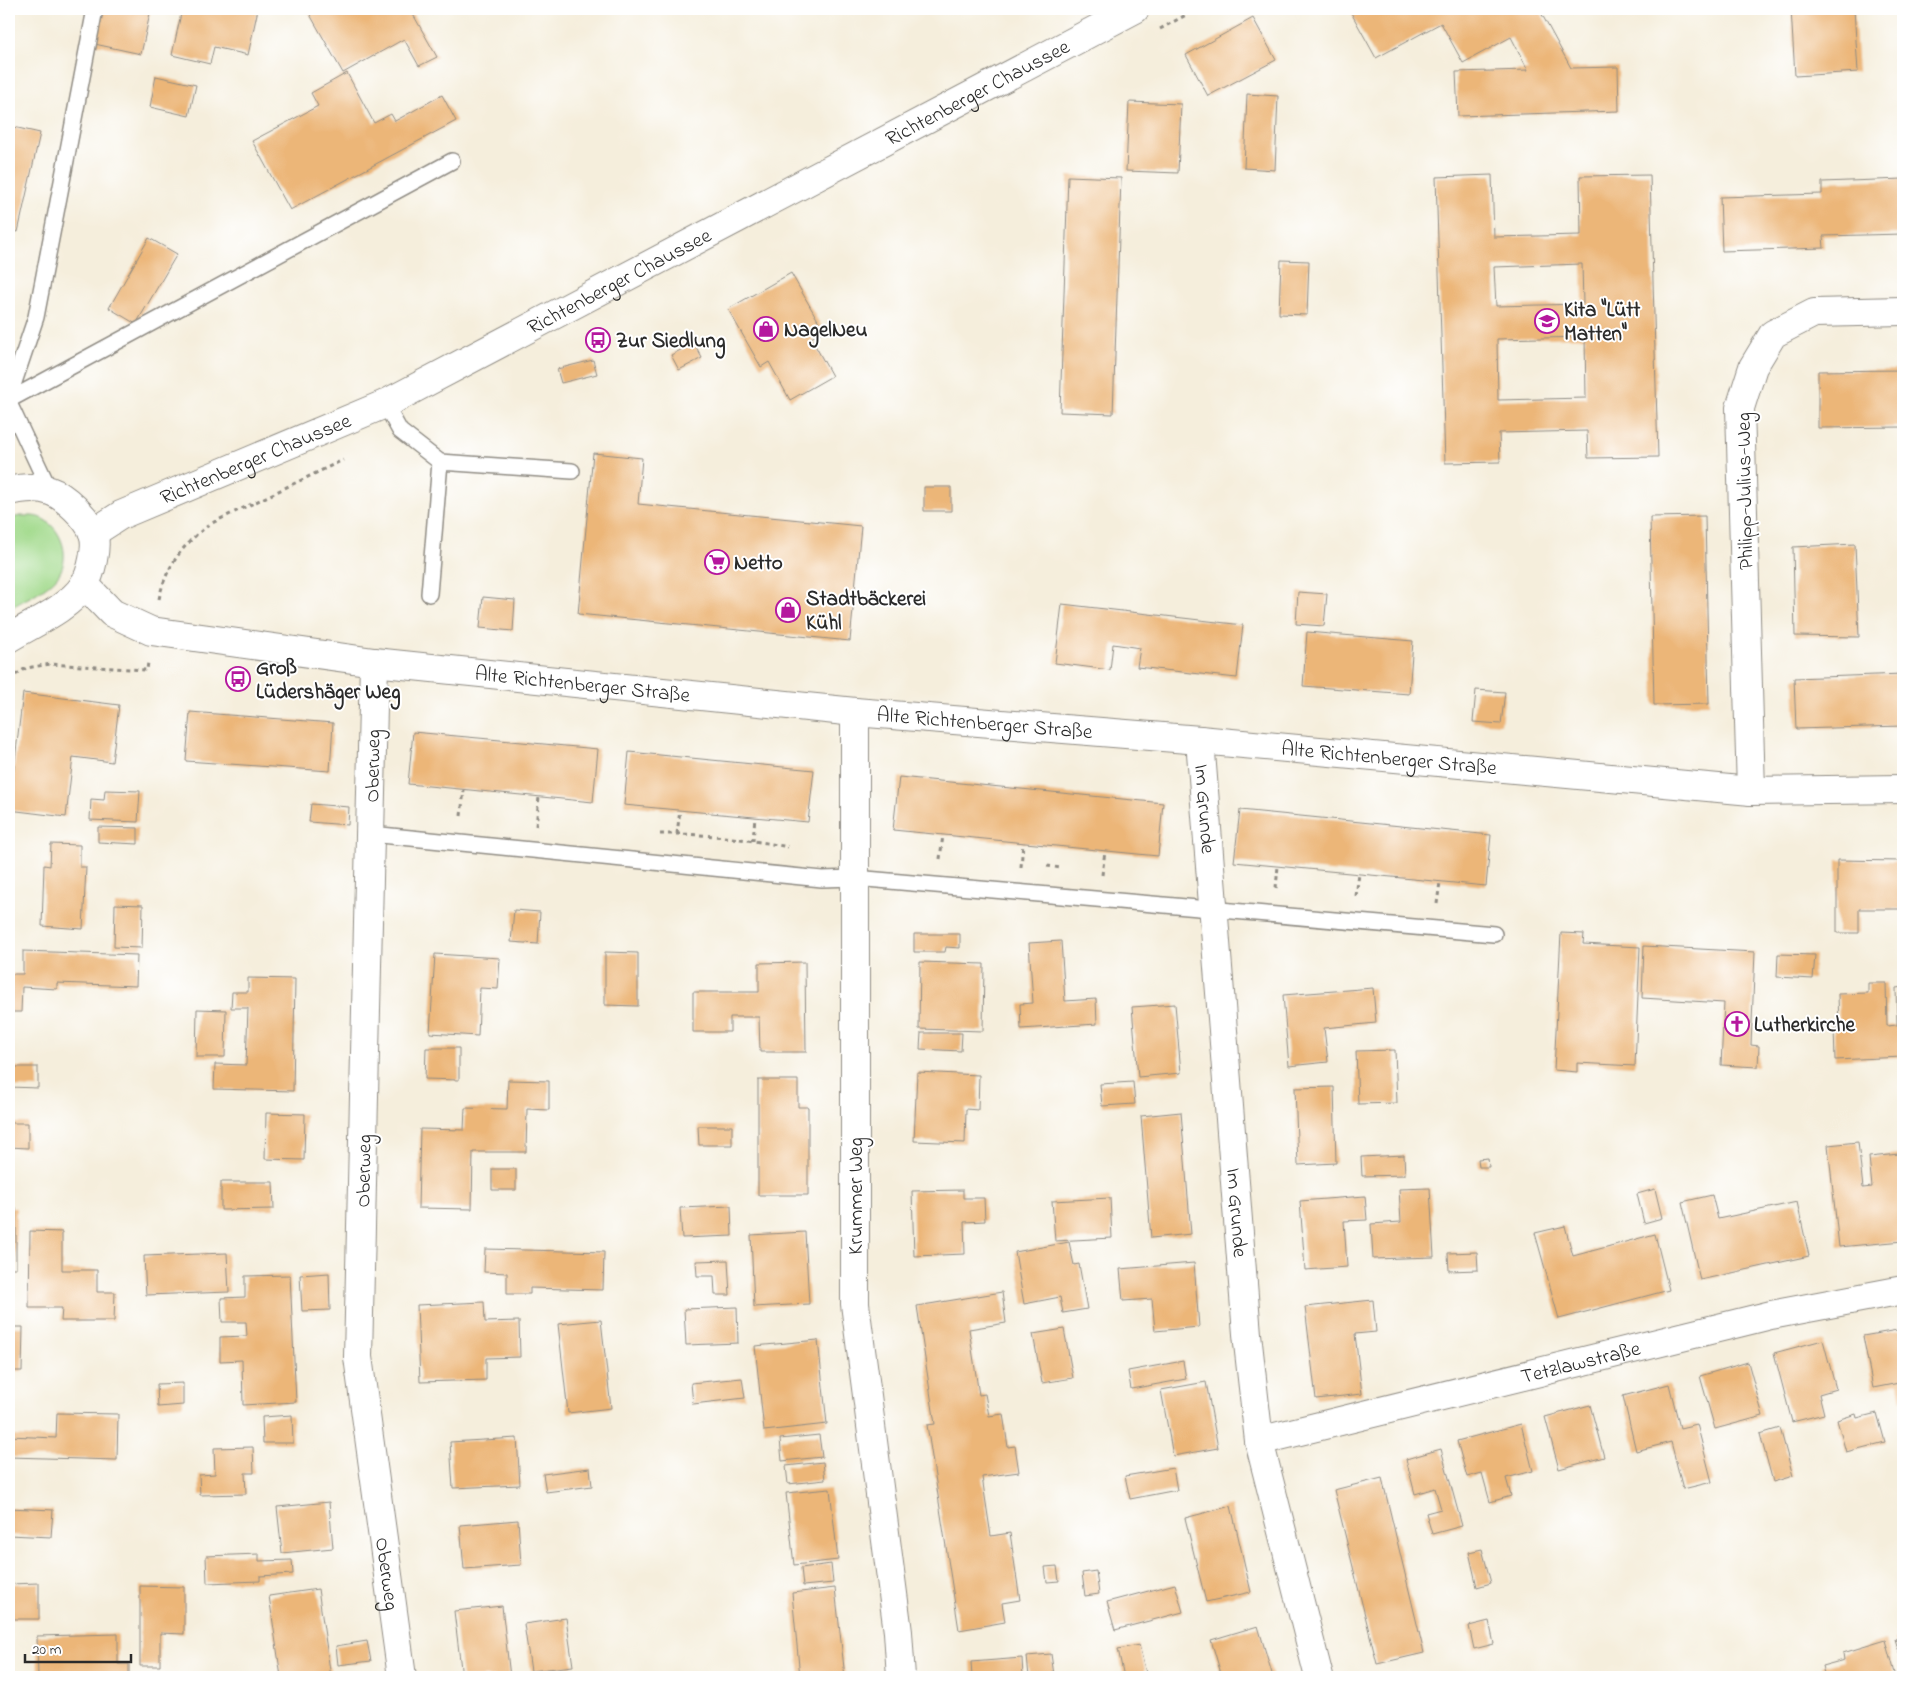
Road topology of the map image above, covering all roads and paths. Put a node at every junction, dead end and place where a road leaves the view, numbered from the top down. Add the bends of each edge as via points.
1 (95, 9) edge
2 (1134, 9) edge
3 (1197, 9) edge
4 (1157, 31) dead end
5 (452, 161) dead end
6 (1903, 311) edge
7 (9, 400) edge
8 (385, 404) junction
9 (346, 458) dead end
10 (440, 462) junction
11 (572, 471) dead end
12 (50, 490) junction
13 (9, 491) edge
14 (93, 533) junction
15 (84, 584) junction
16 (429, 594) dead end
17 (151, 631) junction
18 (9, 638) edge
19 (374, 662) junction
20 (9, 678) edge
21 (854, 712) junction
22 (1200, 740) junction
23 (1903, 789) edge
24 (1751, 791) junction
25 (371, 834) junction
26 (854, 878) junction
27 (1214, 909) junction
28 (1494, 934) dead end
29 (1903, 1290) edge
30 (1259, 1441) junction
31 (402, 1677) edge
32 (901, 1677) edge
33 (1319, 1677) edge

1 - 7 lane via 36,317
2 - 8 street, Richtenberger Chaussee
3 - 4 path
5 - 7 lane
6 - 24 street, Philipp-Julius-Weg via 1814,313 1774,334 1752,366 1740,408
7 - 12 lane
8 - 10 lane via 400,432
8 - 14 street, Richtenberger Chaussee via 121,515
9 - 17 path via 195,535 171,565
10 - 11 lane
10 - 16 lane
12 - 13 street via 26,487
12 - 14 street via 78,512
14 - 15 street via 96,550
15 - 17 street, Alte Richtenberger Straße via 112,613
15 - 18 street via 70,601
17 - 19 street, Alte Richtenberger Straße
17 - 20 path via 147,670 51,664 26,668
19 - 21 street, Alte Richtenberger Straße
19 - 25 street, Oberweg
21 - 22 street, Alte Richtenberger Straße
21 - 26 street, Krummer Weg
22 - 24 street, Alte Richtenberger Straße
22 - 27 street, Im Grunde
23 - 24 street, Alte Richtenberger Straße
25 - 26 lane via 822,879
25 - 31 street, Oberweg via 358,1357
26 - 27 lane
26 - 32 street, Krummer Weg via 855,1304 898,1632
27 - 28 lane
27 - 30 street, Im Grunde via 1247,1334
29 - 30 street, Tetzlawstraße via 1771,1315
30 - 33 street, Im Grunde

